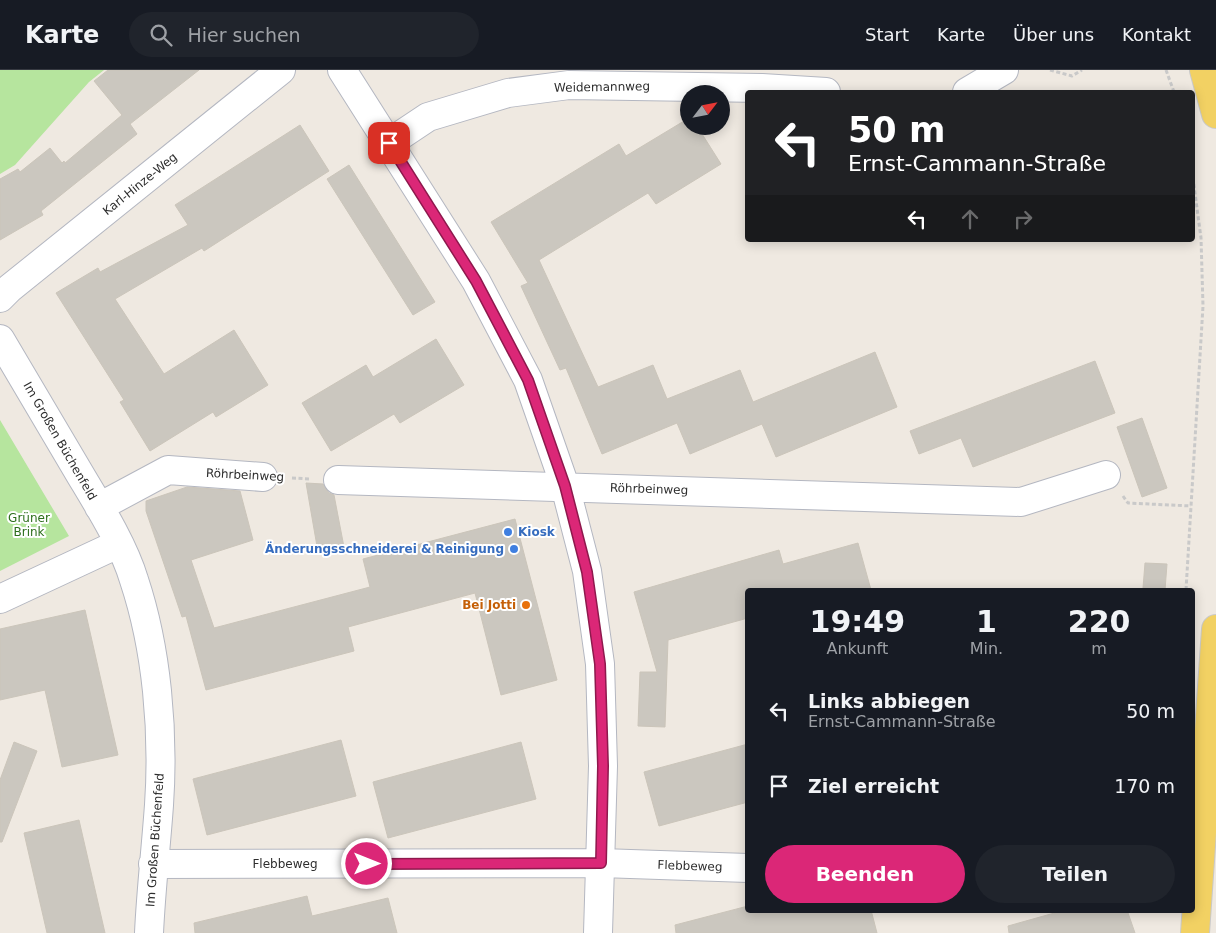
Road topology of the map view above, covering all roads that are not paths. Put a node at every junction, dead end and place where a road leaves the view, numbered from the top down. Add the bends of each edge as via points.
1 (281, 70) edge
2 (342, 70) edge
3 (1004, 70) edge
4 (1207, 71) edge
5 (794, 90) edge
6 (970, 90) edge
7 (1216, 114) edge
8 (389, 143) junction
9 (0, 298) edge
10 (0, 339) edge
11 (1106, 475) road end
12 (263, 477) road end
13 (338, 480) road end
14 (565, 486) junction
15 (99, 507) junction
16 (118, 544) junction
17 (0, 599) edge
18 (1216, 629) edge
19 (601, 863) junction
20 (153, 864) junction
21 (745, 868) edge
22 (149, 933) edge
23 (598, 933) edge
24 (1195, 933) edge

1 - 9 street, Karl-Hinze-Weg
2 - 8 street
3 - 6 street
4 - 7 main road
5 - 8 street, Weidemannweg via 569,85 508,93 428,117
8 - 14 street via 476,281 528,380
10 - 15 street, Im Großen Büchenfeld
11 - 14 street, Röhrbeinweg via 1021,502
12 - 15 street, Röhrbeinweg via 168,470
13 - 14 street, Röhrbeinweg
14 - 19 street via 587,572 600,664
15 - 16 street, Im Großen Büchenfeld
16 - 17 street
16 - 20 street, Im Großen Büchenfeld via 134,579 151,644 159,721 159,804
18 - 24 main road
19 - 20 street, Flebbeweg
19 - 21 street, Flebbeweg
19 - 23 street
20 - 22 street, Im Großen Büchenfeld

